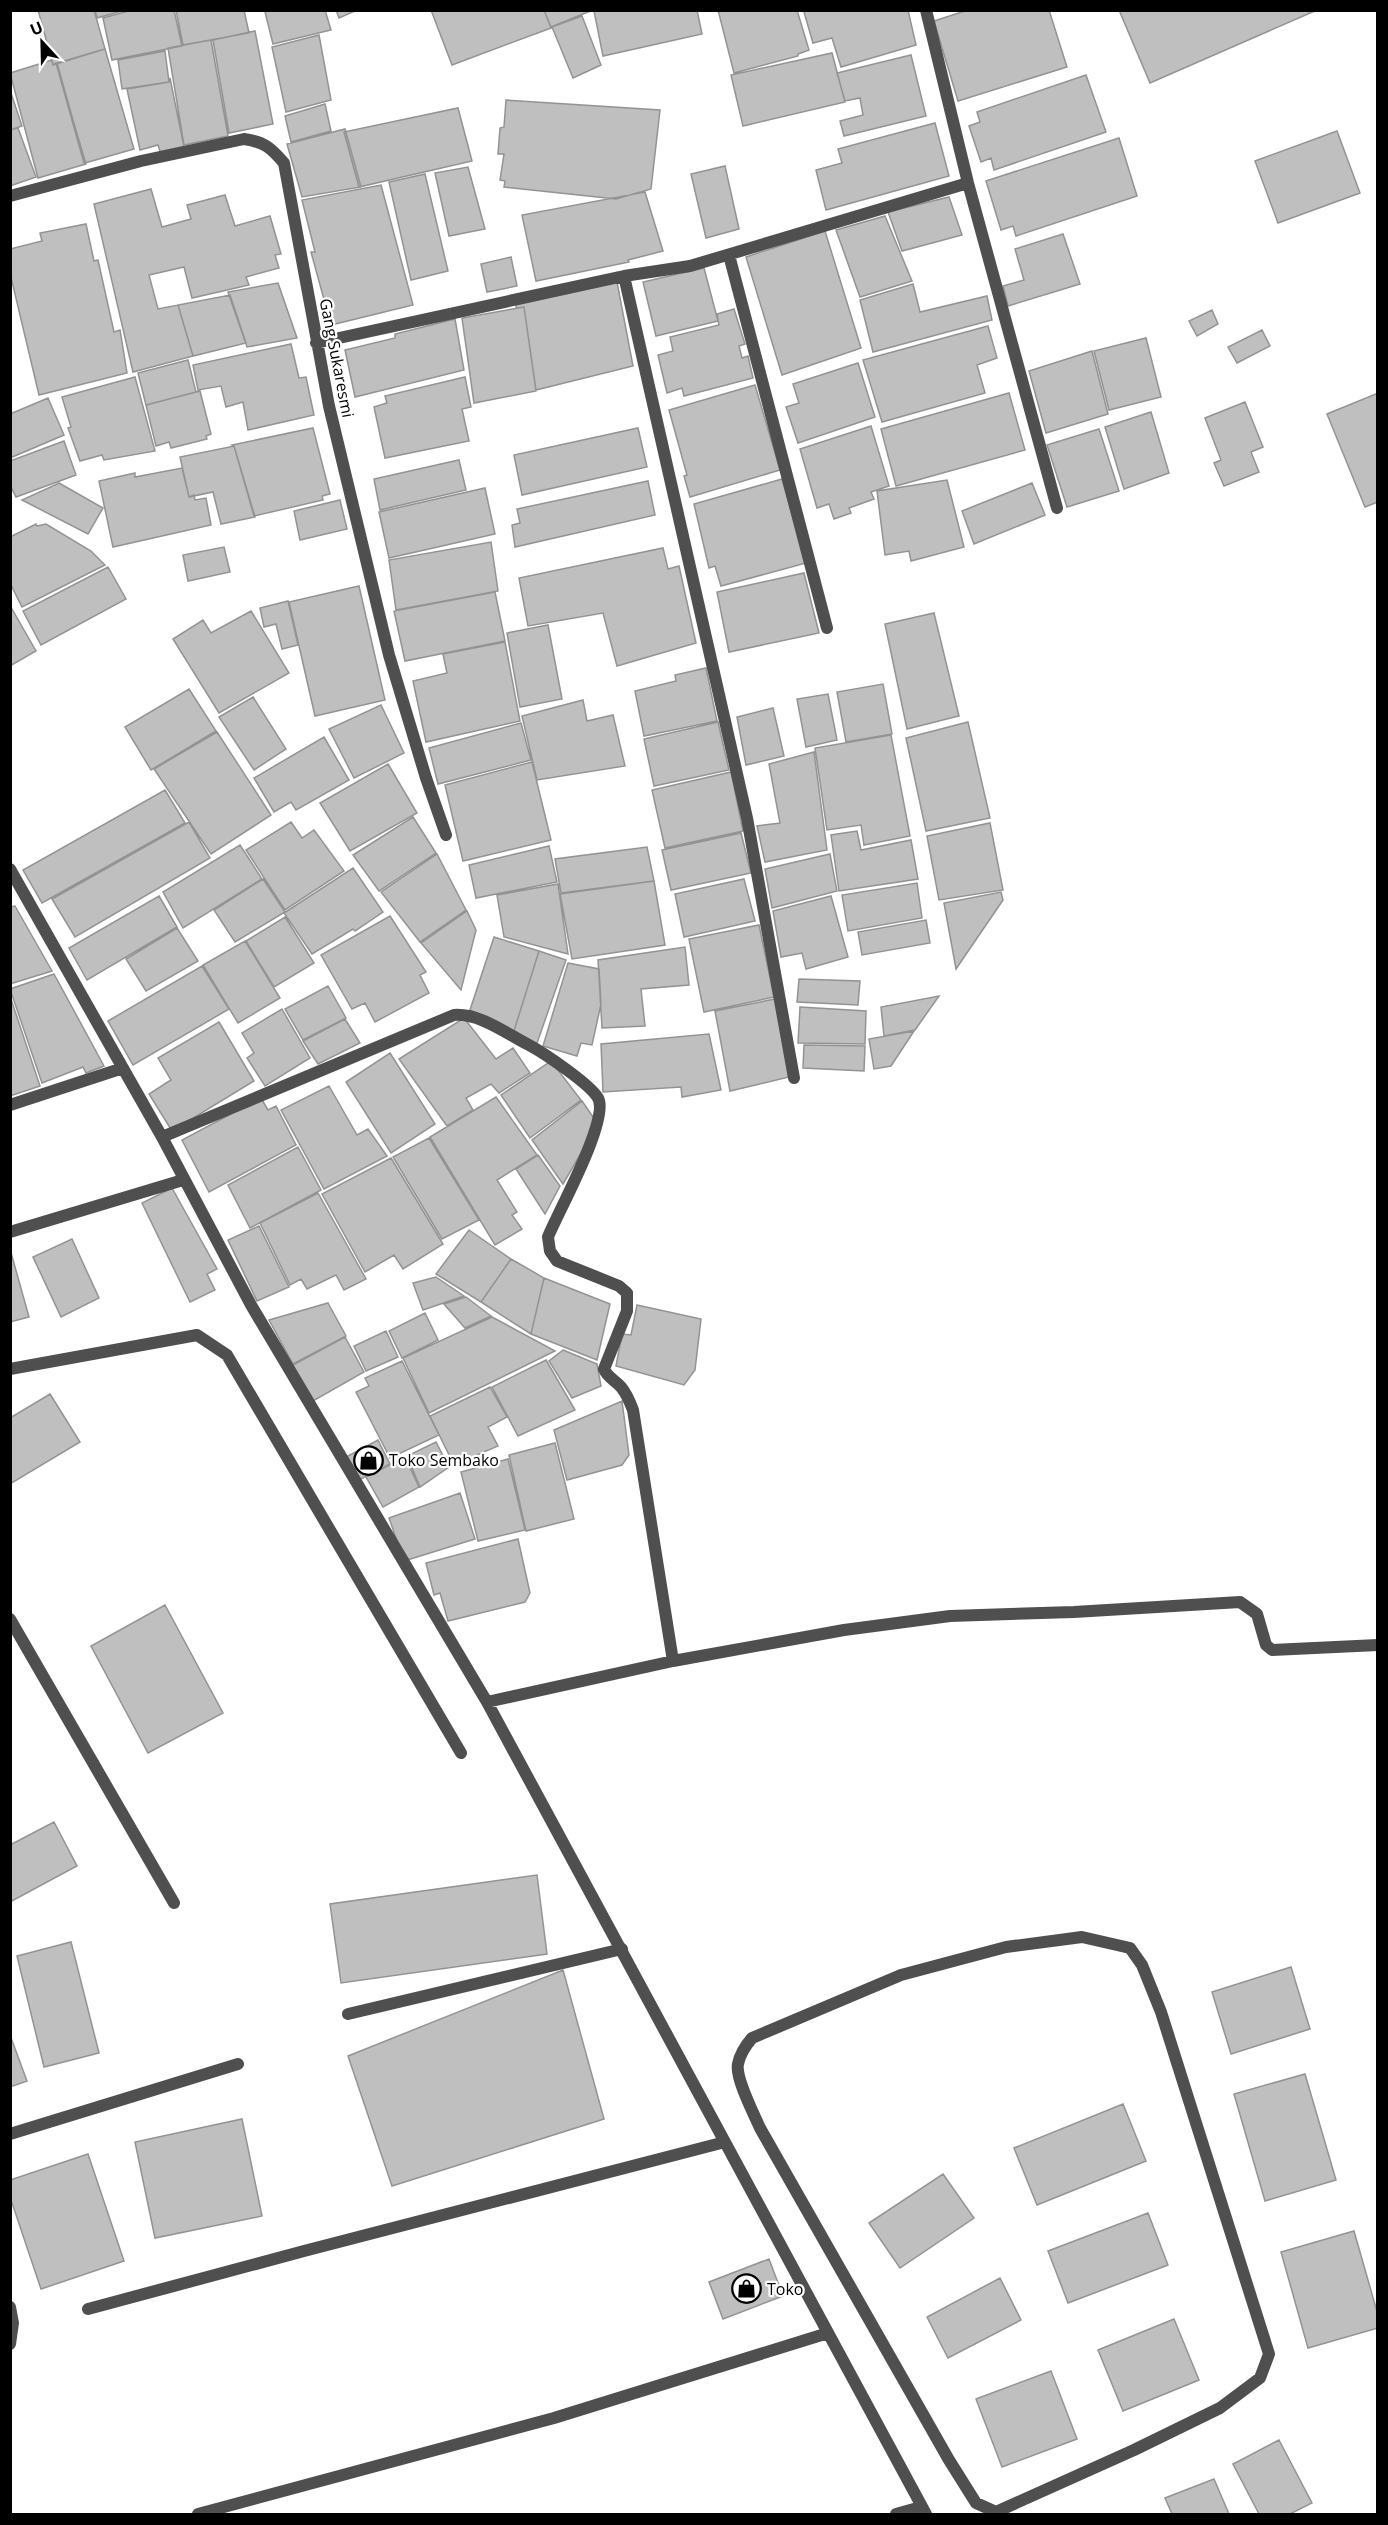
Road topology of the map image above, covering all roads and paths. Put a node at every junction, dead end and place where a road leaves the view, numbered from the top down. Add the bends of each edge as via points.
1 (927, 10) edge
2 (968, 183) junction
3 (10, 196) edge
4 (729, 255) junction
5 (624, 276) junction
6 (316, 343) junction
7 (1057, 508) dead end
8 (826, 628) dead end
9 (446, 835) dead end
10 (10, 869) edge
11 (123, 1068) junction
12 (794, 1078) dead end
13 (10, 1105) edge
14 (162, 1137) junction
15 (183, 1180) junction
16 (10, 1232) edge
17 (10, 1369) edge
18 (10, 1619) edge
19 (1377, 1645) edge
20 (673, 1661) junction
21 (487, 1702) junction
22 (460, 1753) dead end
23 (174, 1903) dead end
24 (622, 1949) junction
25 (348, 2014) dead end
26 (238, 2064) dead end
27 (10, 2134) edge
28 (725, 2142) junction
29 (10, 2307) edge
30 (88, 2309) dead end
31 (828, 2333) junction
32 (10, 2344) edge
33 (924, 2511) edge
34 (997, 2513) edge
35 (198, 2514) edge
36 (896, 2514) edge

1 - 2 street
2 - 4 street
2 - 7 street
3 - 6 street, Gang Sukaresmi via 152,159 244,139 260,141 284,163
4 - 5 street via 690,266
4 - 8 street
5 - 6 street
5 - 12 street via 747,818
6 - 9 street, Gang Sukaresmi via 389,655
10 - 11 street
11 - 13 street
11 - 14 street
14 - 15 street
14 - 20 street via 454,1015 480,1019 551,1057 597,1097 601,1109 596,1130 548,1237 556,1261 619,1286 627,1293 627,1311 604,1369 621,1386 633,1410
15 - 16 street
15 - 21 street via 251,1305
17 - 22 street via 197,1335 227,1355
18 - 23 street
19 - 20 street via 1272,1650 1266,1645 1257,1614 1240,1602 1223,1602 950,1616 844,1630
20 - 21 street
21 - 24 street
24 - 25 street
24 - 28 street
26 - 27 street
28 - 30 street
28 - 31 street
29 - 32 street
31 - 33 street
31 - 35 street via 554,2418
33 - 36 street
34 - 34 street via 976,2502 949,2460 760,2128 746,2100 737,2065 752,2038 900,1976 1006,1947 1082,1937 1130,1948 1142,1965 1161,2012 1269,2354 1260,2378 1220,2408

